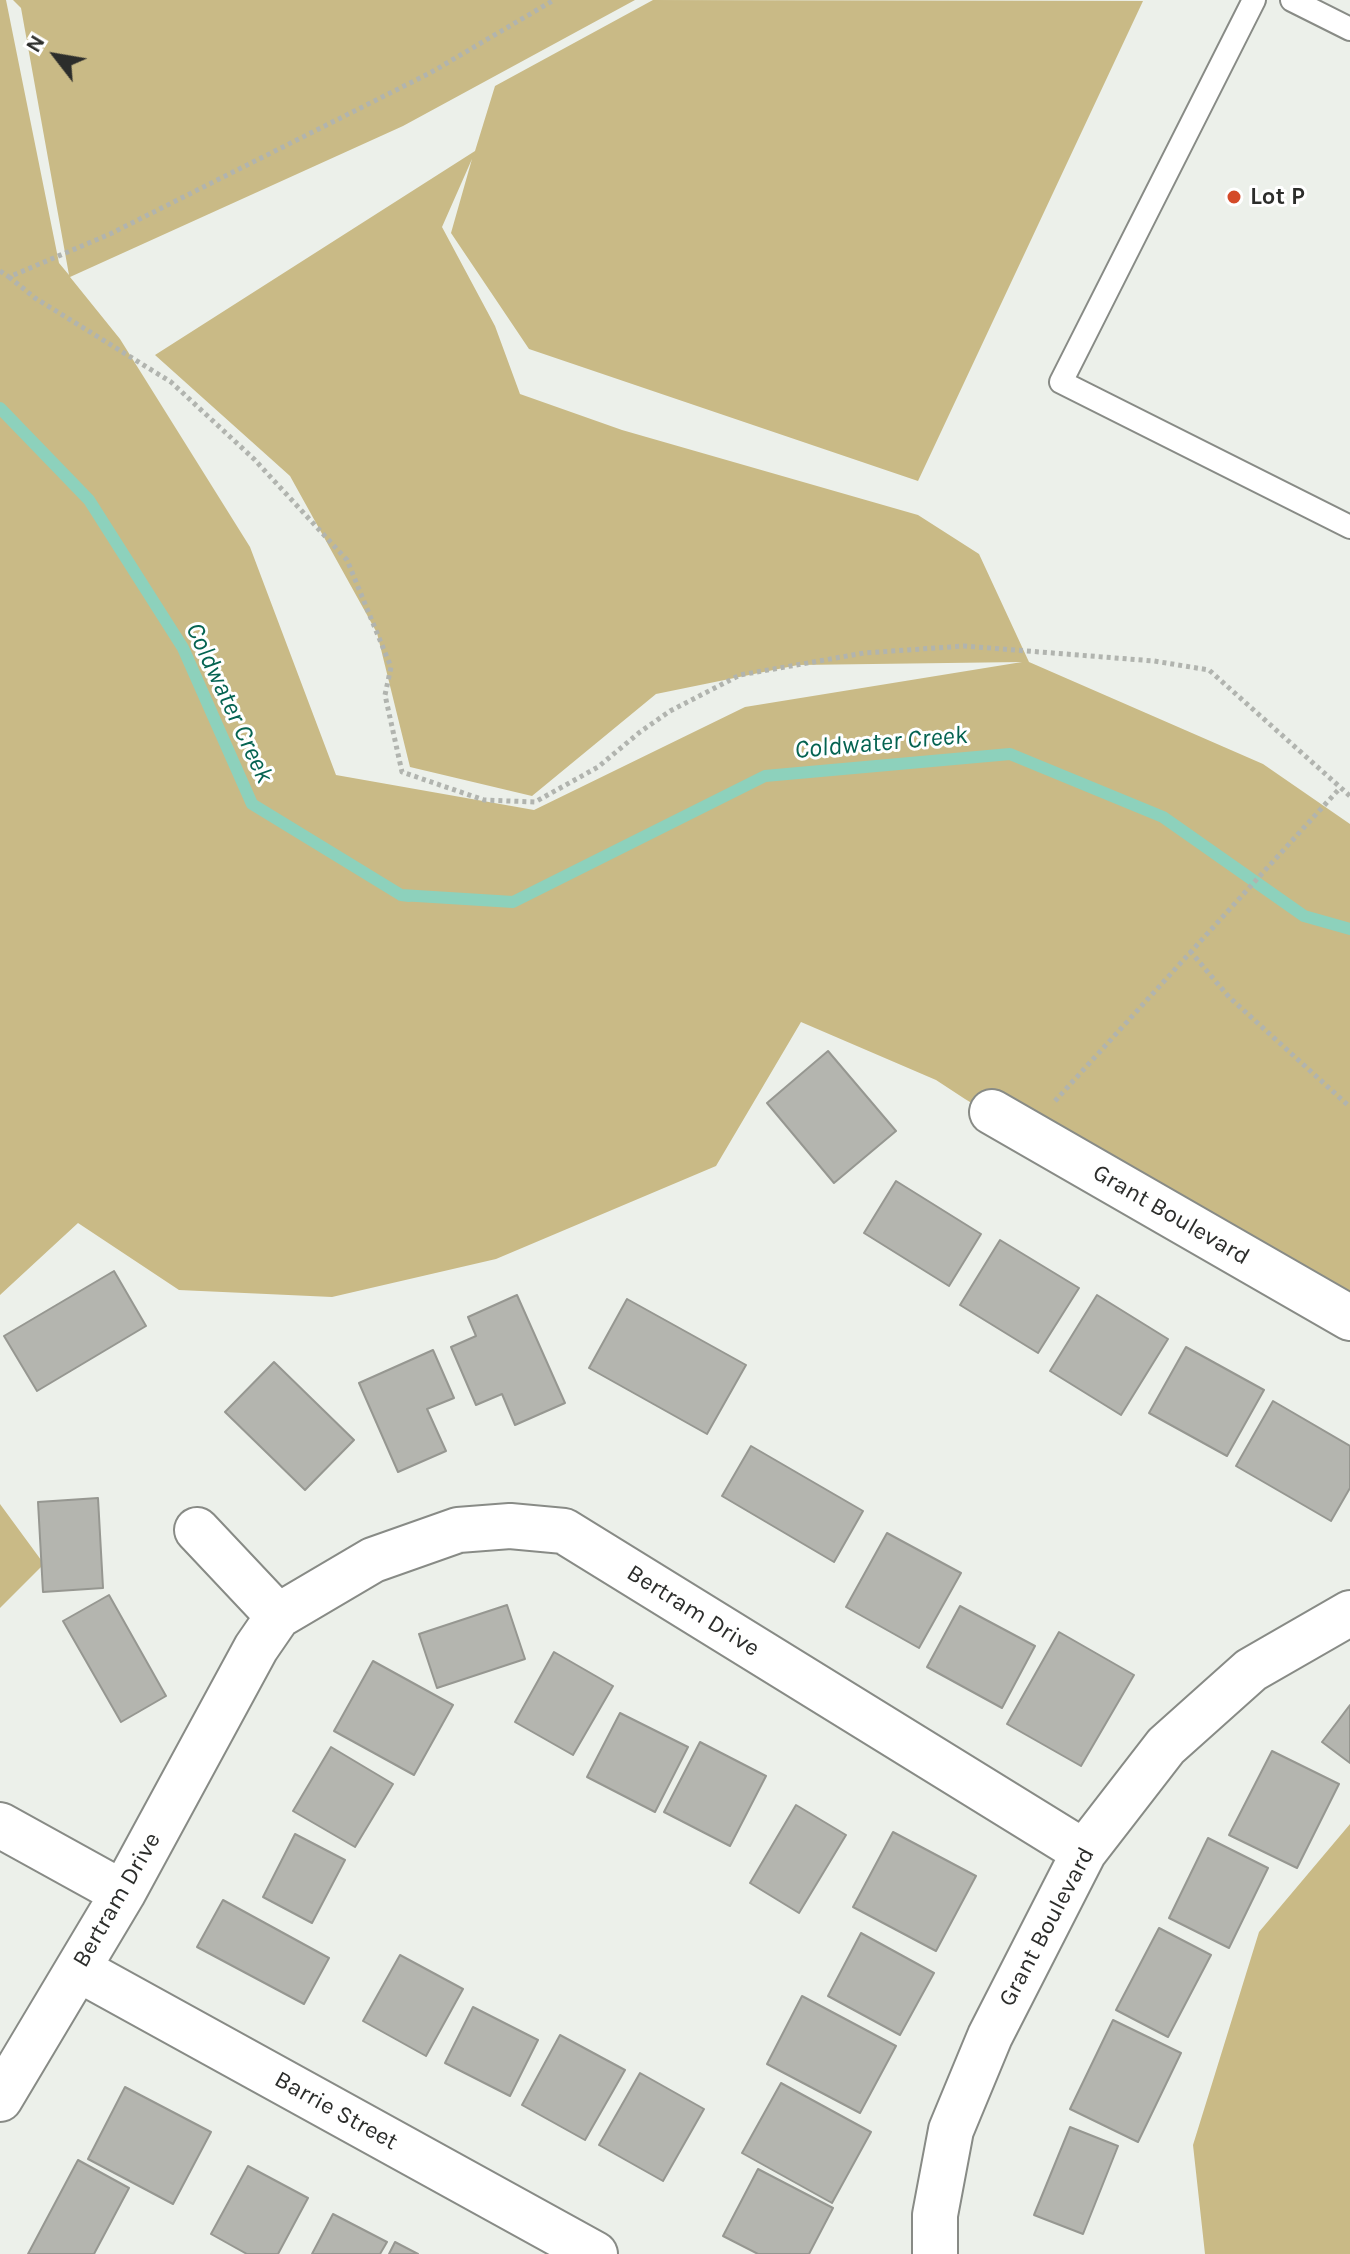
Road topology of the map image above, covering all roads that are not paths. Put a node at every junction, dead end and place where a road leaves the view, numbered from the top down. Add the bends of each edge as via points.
1 (1254, 0) edge
2 (1292, 0) edge
3 (1350, 29) edge
4 (1350, 527) edge
5 (1009, 1122) road end
6 (1350, 1318) edge
7 (197, 1530) dead end
8 (1350, 1613) edge
9 (278, 1616) junction
10 (0, 1825) edge
11 (1084, 1852) junction
12 (123, 1893) junction
13 (78, 1969) junction
14 (0, 2099) edge
15 (595, 2254) edge
16 (935, 2254) edge

1 - 4 lane via 1061,382
2 - 3 lane
5 - 6 street, Grant Boulevard
7 - 9 street
8 - 11 street, Grant Boulevard via 1251,1670 1166,1746
9 - 11 street, Bertram Drive via 373,1560 458,1530 510,1526 564,1531
9 - 12 street, Bertram Drive
10 - 12 street
11 - 16 street, Grant Boulevard via 990,2036 951,2130 935,2215
12 - 13 street, Bertram Drive
13 - 14 street, Bertram Drive
13 - 15 street, Barrie Street

